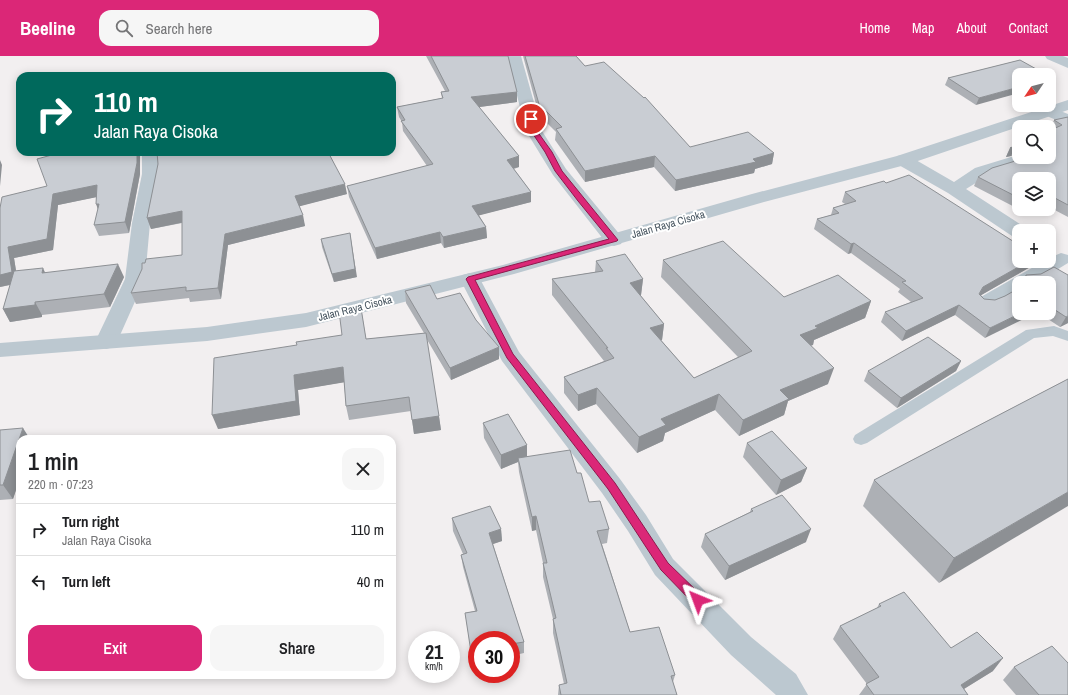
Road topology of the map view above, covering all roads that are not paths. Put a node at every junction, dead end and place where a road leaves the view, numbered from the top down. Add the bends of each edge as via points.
1 (514, 56) edge
2 (1052, 56) edge
3 (1068, 64) edge
4 (1068, 105) edge
5 (1056, 109) edge
6 (1045, 112) edge
7 (1050, 112) edge
8 (1068, 120) edge
9 (150, 156) edge
10 (903, 160) junction
11 (1011, 162) edge
12 (954, 189) junction
13 (1012, 227) edge
14 (614, 240) junction
15 (1059, 258) edge
16 (1032, 276) edge
17 (470, 279) junction
18 (1012, 288) edge
19 (986, 303) edge
20 (1068, 336) edge
21 (106, 342) junction
22 (0, 350) edge
23 (861, 439) dead end
24 (793, 695) edge

1 - 14 street via 534,131 580,200
2 - 3 street
4 - 5 street, Jalan Raya Cisoka
6 - 10 street, Jalan Raya Cisoka
7 - 8 street
9 - 21 street via 150,174 135,279
10 - 12 street
10 - 14 street, Jalan Raya Cisoka via 758,198
11 - 12 street via 981,172
12 - 13 street
14 - 17 street, Jalan Raya Cisoka
15 - 16 street
17 - 21 street, Jalan Raya Cisoka via 306,320 207,334
17 - 24 street via 510,356 612,486 664,567 741,646 786,684
18 - 19 street
20 - 23 lane via 1054,331 1031,334
21 - 22 street, Jalan Raya Cisoka

